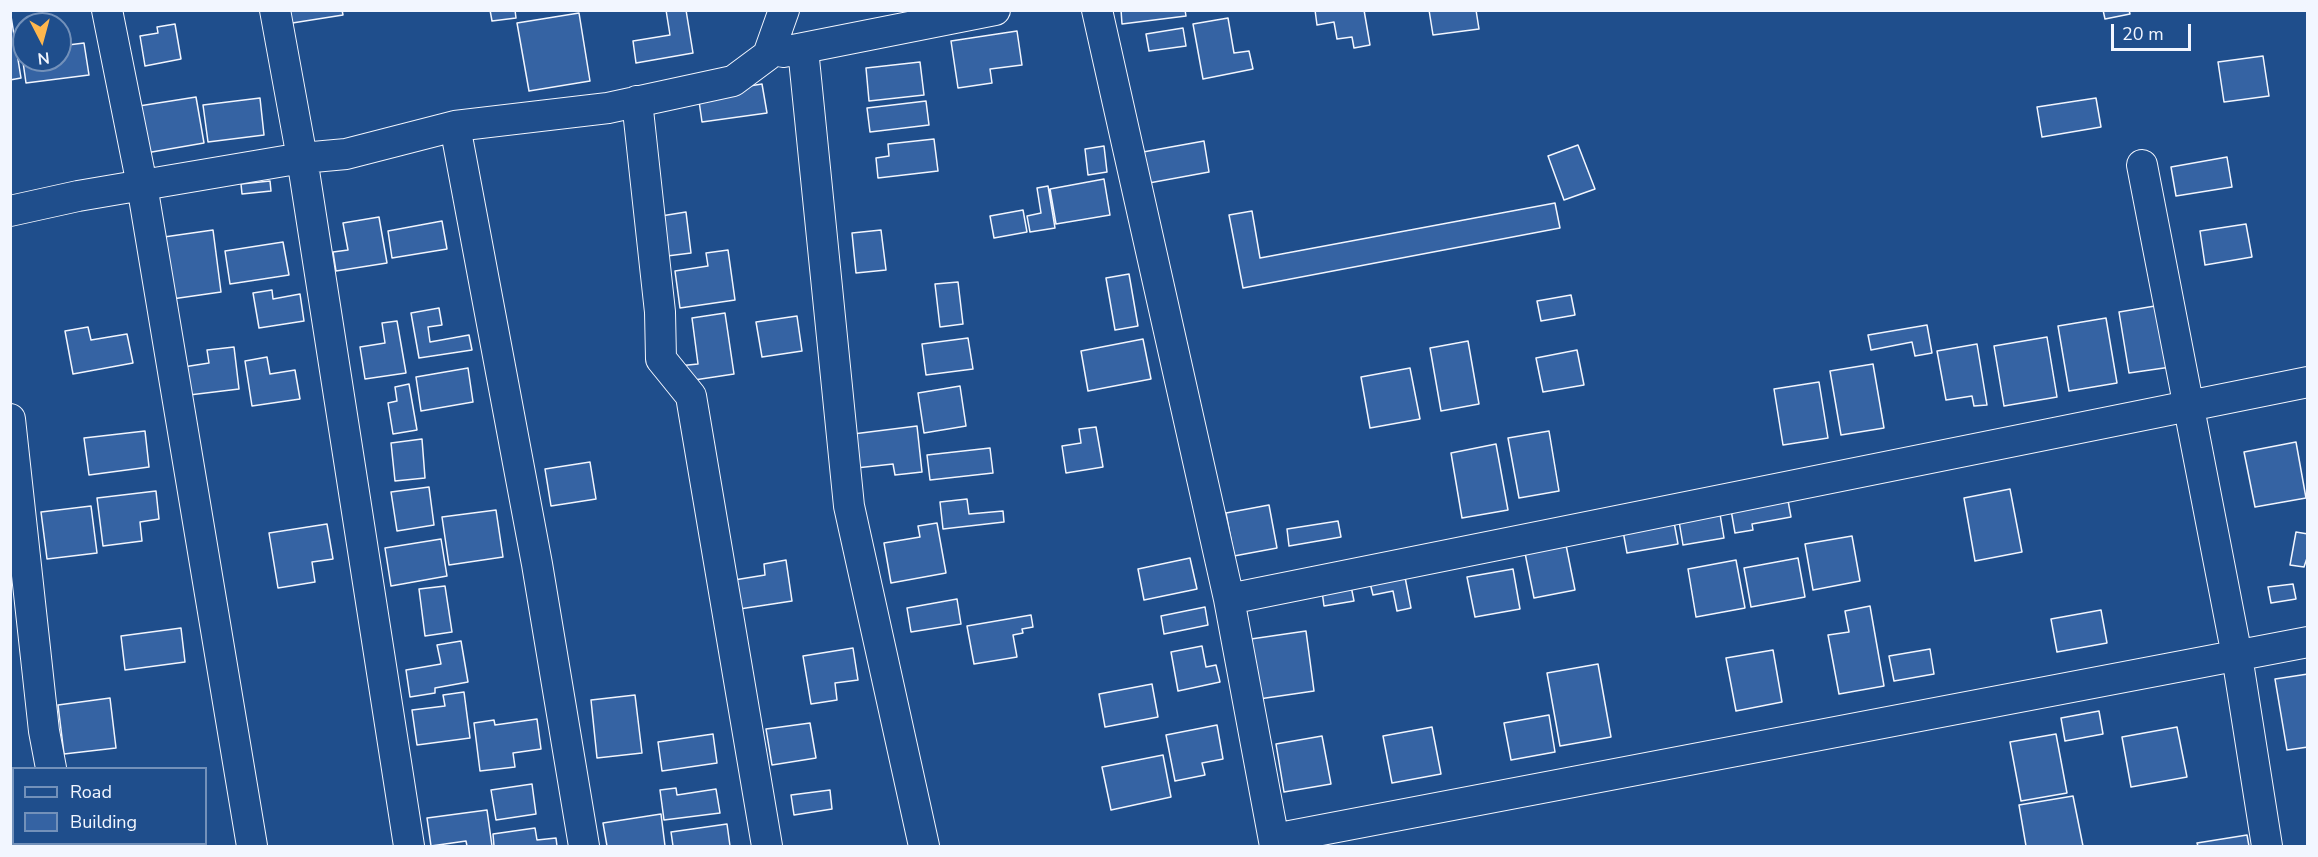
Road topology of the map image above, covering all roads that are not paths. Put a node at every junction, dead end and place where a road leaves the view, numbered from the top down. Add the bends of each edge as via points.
1 (107, 10) edge
2 (275, 10) edge
3 (784, 10) edge
4 (995, 10) edge
5 (1098, 10) edge
6 (802, 49) junction
7 (768, 55) junction
8 (637, 101) junction
9 (455, 126) junction
10 (302, 158) junction
11 (2142, 165) dead end
12 (142, 185) junction
13 (10, 211) edge
14 (2307, 382) edge
15 (2188, 405) junction
16 (10, 419) edge
17 (1229, 599) junction
18 (2307, 642) edge
19 (2237, 656) junction
20 (51, 767) edge
21 (1274, 843) edge
22 (252, 846) edge
23 (409, 846) edge
24 (584, 846) edge
25 (767, 846) edge
26 (924, 846) edge
27 (2267, 846) edge

1 - 12 street
2 - 10 street
3 - 7 street
4 - 6 street
5 - 17 street
6 - 7 street
6 - 26 street via 849,506
7 - 8 street via 733,81
8 - 9 street via 609,108
8 - 25 street via 660,312 661,359 691,396
9 - 10 street via 346,154
9 - 24 street via 537,564
10 - 12 street
10 - 23 street
11 - 15 street
12 - 13 street
12 - 22 street
14 - 15 street
15 - 17 street
15 - 19 street
16 - 20 street
17 - 21 street
18 - 19 street
19 - 21 street
19 - 27 street

